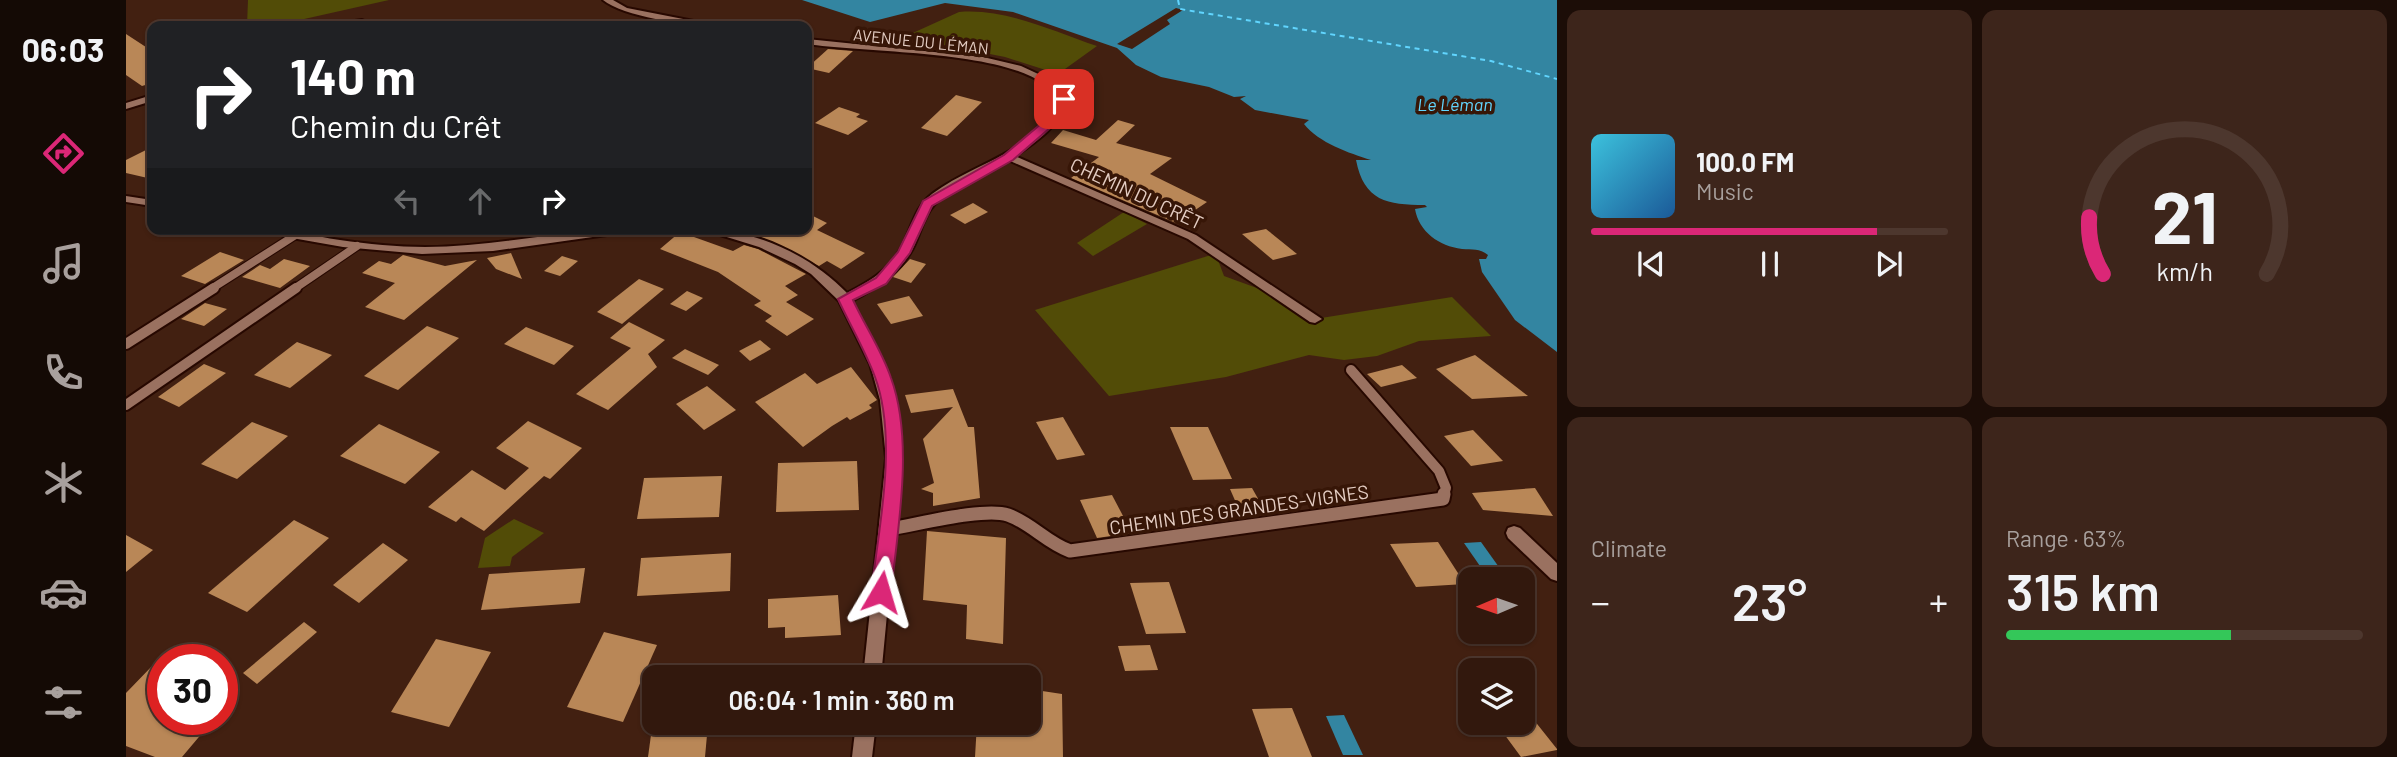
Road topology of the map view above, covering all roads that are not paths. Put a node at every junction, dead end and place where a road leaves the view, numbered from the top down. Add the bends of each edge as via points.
1 (607, 0) edge
2 (686, 21) edge
3 (812, 43) edge
4 (147, 100) edge
5 (126, 106) edge
6 (1009, 157) junction
7 (126, 199) edge
8 (147, 202) edge
9 (290, 235) edge
10 (582, 235) edge
11 (726, 235) edge
12 (294, 236) junction
13 (357, 246) junction
14 (845, 299) junction
15 (1315, 319) dead end
16 (126, 344) edge
17 (1351, 370) dead end
18 (126, 405) edge
19 (888, 529) junction
20 (1514, 533) dead end
21 (1557, 574) edge
22 (873, 665) edge
23 (865, 735) edge
24 (862, 757) edge

1 - 2 street via 625,10
3 - 6 street, AVENUE DU LÉMAN via 981,59 1049,84 1064,99 1054,119
4 - 5 street
6 - 14 street via 927,204 904,253 881,281
6 - 15 street, CHEMIN DU CRÊT via 1192,237
7 - 8 street
9 - 12 street
10 - 13 street via 473,249
11 - 14 street via 779,252
12 - 13 street
12 - 16 lane
13 - 18 lane
14 - 19 street via 889,398 894,458
17 - 19 lane, CHEMIN DES GRANDES-VIGNES via 1439,471 1446,488 1443,499 1070,551 1055,547 1029,525 1002,513
19 - 22 street
20 - 21 street
23 - 24 street

